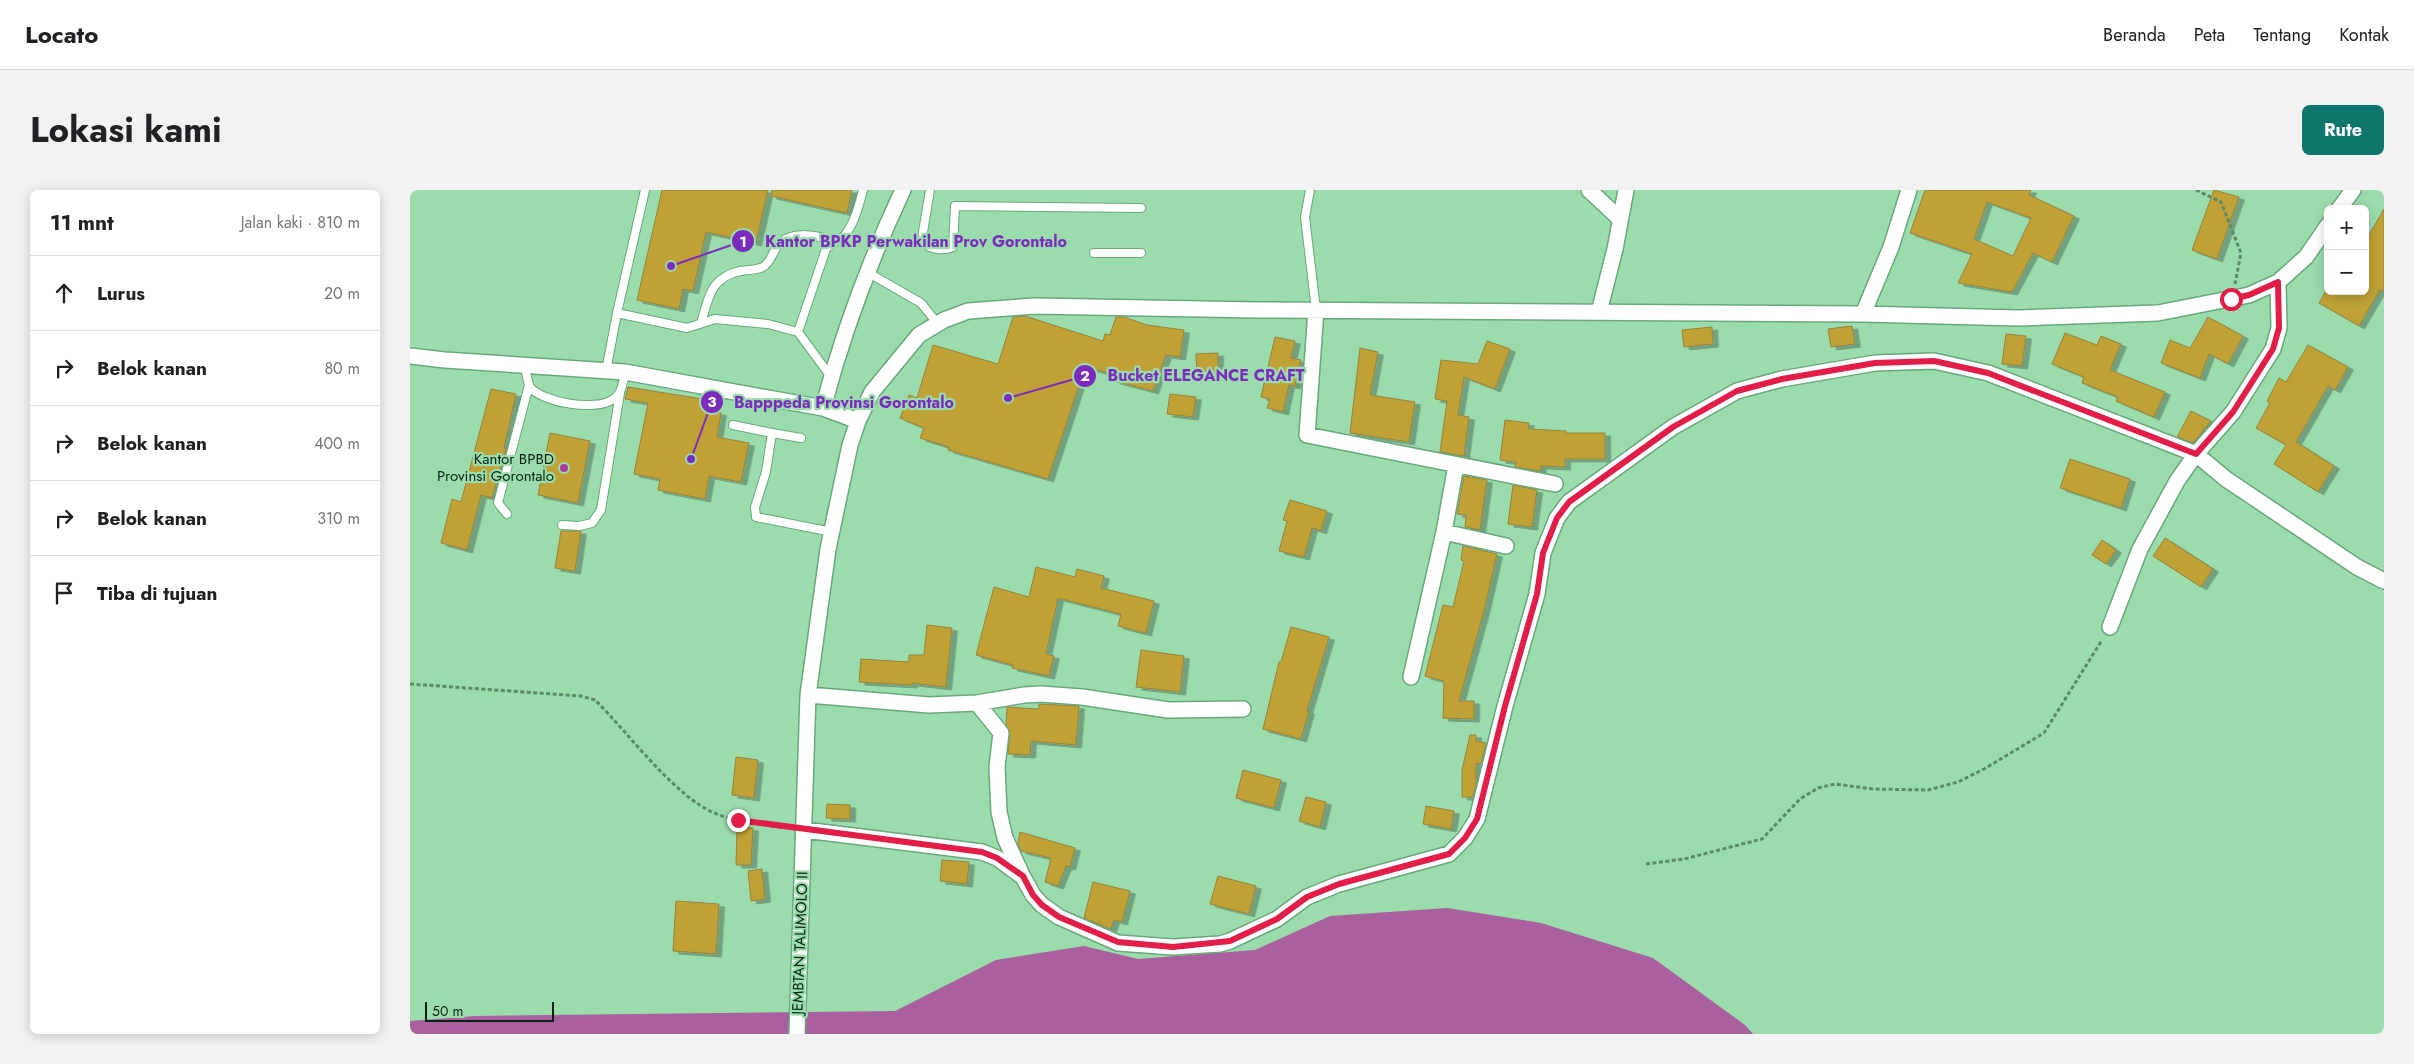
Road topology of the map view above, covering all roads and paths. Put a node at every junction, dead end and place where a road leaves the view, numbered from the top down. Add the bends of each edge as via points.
1 (645, 190) edge
2 (864, 190) edge
3 (903, 190) edge
4 (930, 190) edge
5 (1310, 190) edge
6 (1589, 190) edge
7 (1626, 190) edge
8 (1910, 190) edge
9 (2196, 190) edge
10 (2353, 190) edge
11 (2342, 205) edge
12 (1141, 208) dead end
13 (1620, 219) junction
14 (2324, 231) edge
15 (833, 241) junction
16 (1094, 253) dead end
17 (1141, 254) dead end
18 (867, 272) junction
19 (2278, 282) junction
20 (2231, 299) junction
21 (1316, 310) junction
22 (1600, 312) junction
23 (617, 313) junction
24 (1863, 314) junction
25 (701, 323) junction
26 (938, 324) junction
27 (798, 332) junction
28 (410, 356) edge
29 (529, 366) junction
30 (606, 371) junction
31 (625, 372) junction
32 (831, 377) junction
33 (529, 385) junction
34 (620, 393) junction
35 (822, 408) junction
36 (858, 421) junction
37 (733, 425) dead end
38 (772, 434) junction
39 (801, 438) dead end
40 (2196, 454) junction
41 (1456, 465) junction
42 (1555, 484) dead end
43 (507, 514) dead end
44 (562, 525) dead end
45 (832, 532) junction
46 (1444, 532) junction
47 (1506, 546) dead end
48 (2384, 581) edge
49 (2110, 627) joint
50 (1410, 677) dead end
51 (410, 684) edge
52 (808, 695) junction
53 (977, 703) junction
54 (1243, 709) dead end
55 (805, 830) junction
56 (1646, 864) dead end
57 (1023, 876) junction
58 (797, 1034) edge

1 - 23 lane
2 - 15 lane via 853,223 843,237
3 - 18 street
4 - 12 lane via 924,243 939,250 953,247 955,206
5 - 21 lane via 1305,217
6 - 13 street
7 - 13 street
8 - 24 street
9 - 20 path via 2221,202 2241,253
10 - 11 street
13 - 22 street
14 - 19 street, JEMBTAN TALIMOLO II via 2306,258
15 - 25 lane via 807,234 795,236 778,246 762,267 725,274 712,288
15 - 27 lane via 826,249
16 - 17 lane
18 - 26 lane via 921,303
18 - 32 street
19 - 20 street, JEMBTAN TALIMOLO II
19 - 40 street via 2279,328 2273,349 2233,412
20 - 24 street, JEMBTAN TALIMOLO II via 2158,313 2018,318
21 - 22 street, JEMBTAN TALIMOLO II
21 - 26 street, JEMBTAN TALIMOLO II via 1034,306 968,312
21 - 41 street via 1307,435
22 - 24 street, JEMBTAN TALIMOLO II
23 - 25 lane via 687,328
23 - 30 lane
25 - 27 lane via 715,319 737,320
26 - 36 street, JEMBTAN TALIMOLO II via 919,335 902,355 872,392
27 - 32 lane
28 - 29 street
29 - 30 street
29 - 33 lane via 526,372
30 - 31 street
31 - 34 lane
31 - 35 street
32 - 35 street
33 - 34 lane via 538,394 569,404 612,401
33 - 43 lane via 498,503
34 - 44 lane via 601,510 592,523
35 - 36 street
36 - 45 street, JEMBTAN TALIMOLO II
37 - 38 lane
38 - 39 lane
38 - 45 lane via 766,472 755,507 756,517
40 - 48 street via 2226,479 2357,567
40 - 49 street via 2177,481 2140,549
40 - 57 street via 1988,373 1934,361 1875,363 1782,379 1737,391 1673,427 1605,474 1569,502 1557,518 1543,553 1537,594 1477,819 1449,854 1339,884 1307,897 1277,919 1230,941 1173,947 1118,942 1090,932 1042,905
41 - 42 street
41 - 46 street
45 - 52 street, JEMBTAN TALIMOLO II
46 - 47 street
46 - 50 street
49 - 56 path via 2044,733 1984,769 1958,782 1928,790 1873,789 1834,784 1818,788 1800,800 1762,839 1684,859
51 - 55 path via 581,696 595,700 690,800 716,814 738,820
52 - 53 street via 909,704
52 - 55 street, JEMBTAN TALIMOLO II
53 - 54 street via 1041,694 1168,710
53 - 57 street via 1001,733 997,767 999,812 1005,838
55 - 57 street via 982,852
55 - 58 street, JEMBTAN TALIMOLO II

